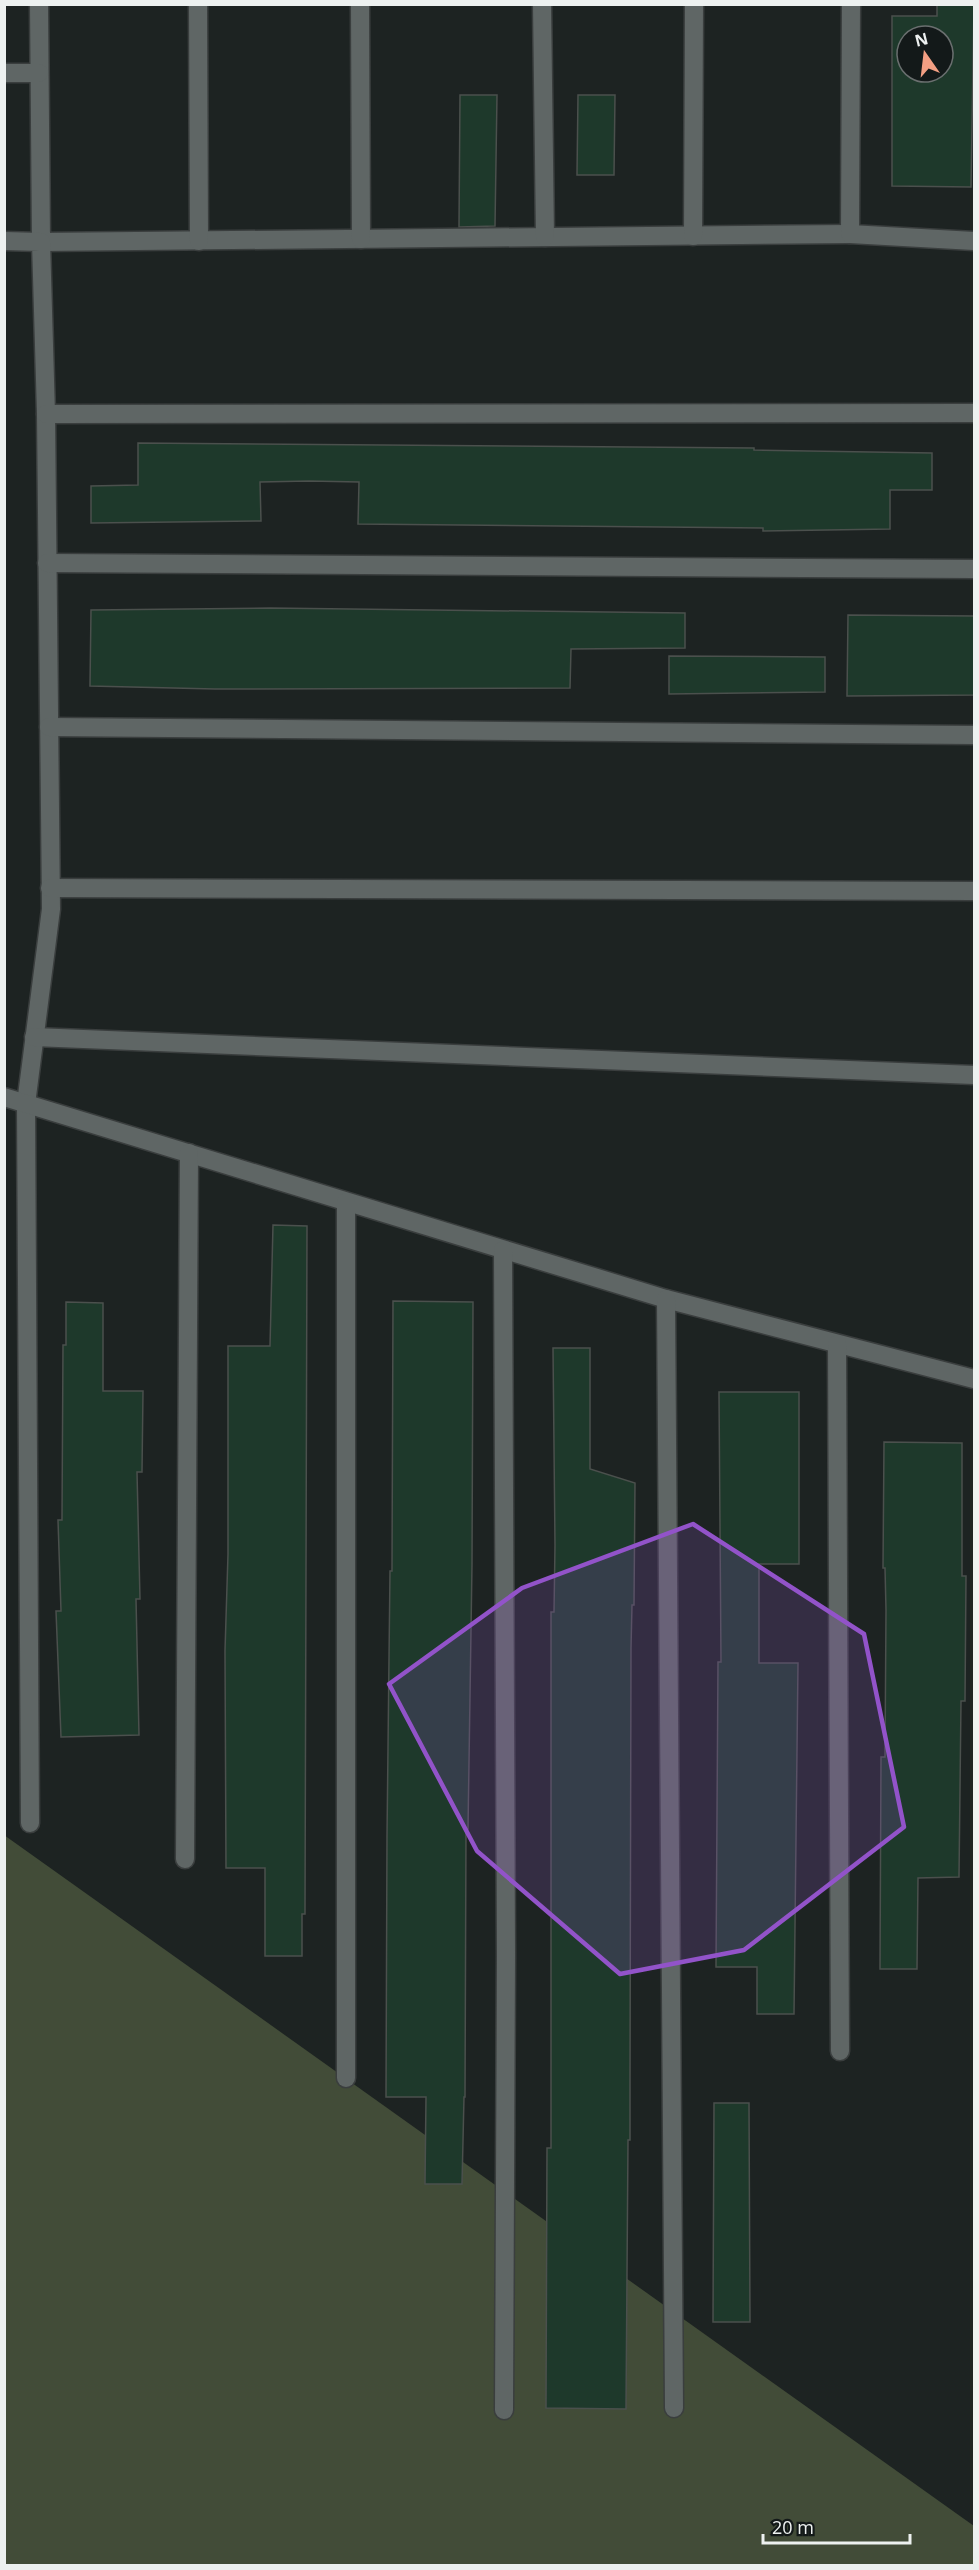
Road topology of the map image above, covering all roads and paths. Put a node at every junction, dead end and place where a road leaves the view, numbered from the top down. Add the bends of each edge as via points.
1 (39, 4) edge
2 (198, 4) edge
3 (360, 4) edge
4 (542, 4) edge
5 (694, 4) edge
6 (851, 4) edge
7 (4, 73) edge
8 (39, 73) junction
9 (850, 234) junction
10 (693, 236) junction
11 (545, 237) junction
12 (361, 239) junction
13 (199, 241) junction
14 (975, 241) edge
15 (4, 242) edge
16 (41, 242) junction
17 (975, 413) edge
18 (46, 414) junction
19 (47, 563) junction
20 (975, 568) edge
21 (49, 727) junction
22 (975, 735) edge
23 (50, 888) junction
24 (975, 891) edge
25 (34, 1037) junction
26 (975, 1074) edge
27 (4, 1097) edge
28 (26, 1104) junction
29 (189, 1153) junction
30 (346, 1202) junction
31 (503, 1250) junction
32 (666, 1299) junction
33 (837, 1344) junction
34 (975, 1379) edge
35 (30, 1823) dead end
36 (185, 1859) dead end
37 (840, 2051) dead end
38 (346, 2078) dead end
39 (674, 2408) dead end
40 (504, 2410) dead end

1 - 8 street
2 - 13 street
3 - 12 street
4 - 11 street
5 - 10 street
6 - 9 street
7 - 8 street
8 - 16 street
9 - 10 street
9 - 14 street
10 - 11 street
11 - 12 street
12 - 13 street
13 - 16 street
15 - 16 street
16 - 18 street
17 - 18 street
18 - 19 street
19 - 20 street
19 - 21 street
21 - 22 street
21 - 23 street
23 - 24 street
23 - 25 street via 51,909
25 - 26 street
25 - 28 street
27 - 28 street
28 - 29 street
28 - 35 street
29 - 30 street
29 - 36 street
30 - 31 street
30 - 38 street
31 - 32 street
31 - 40 street
32 - 33 street
32 - 39 street
33 - 34 street
33 - 37 street

